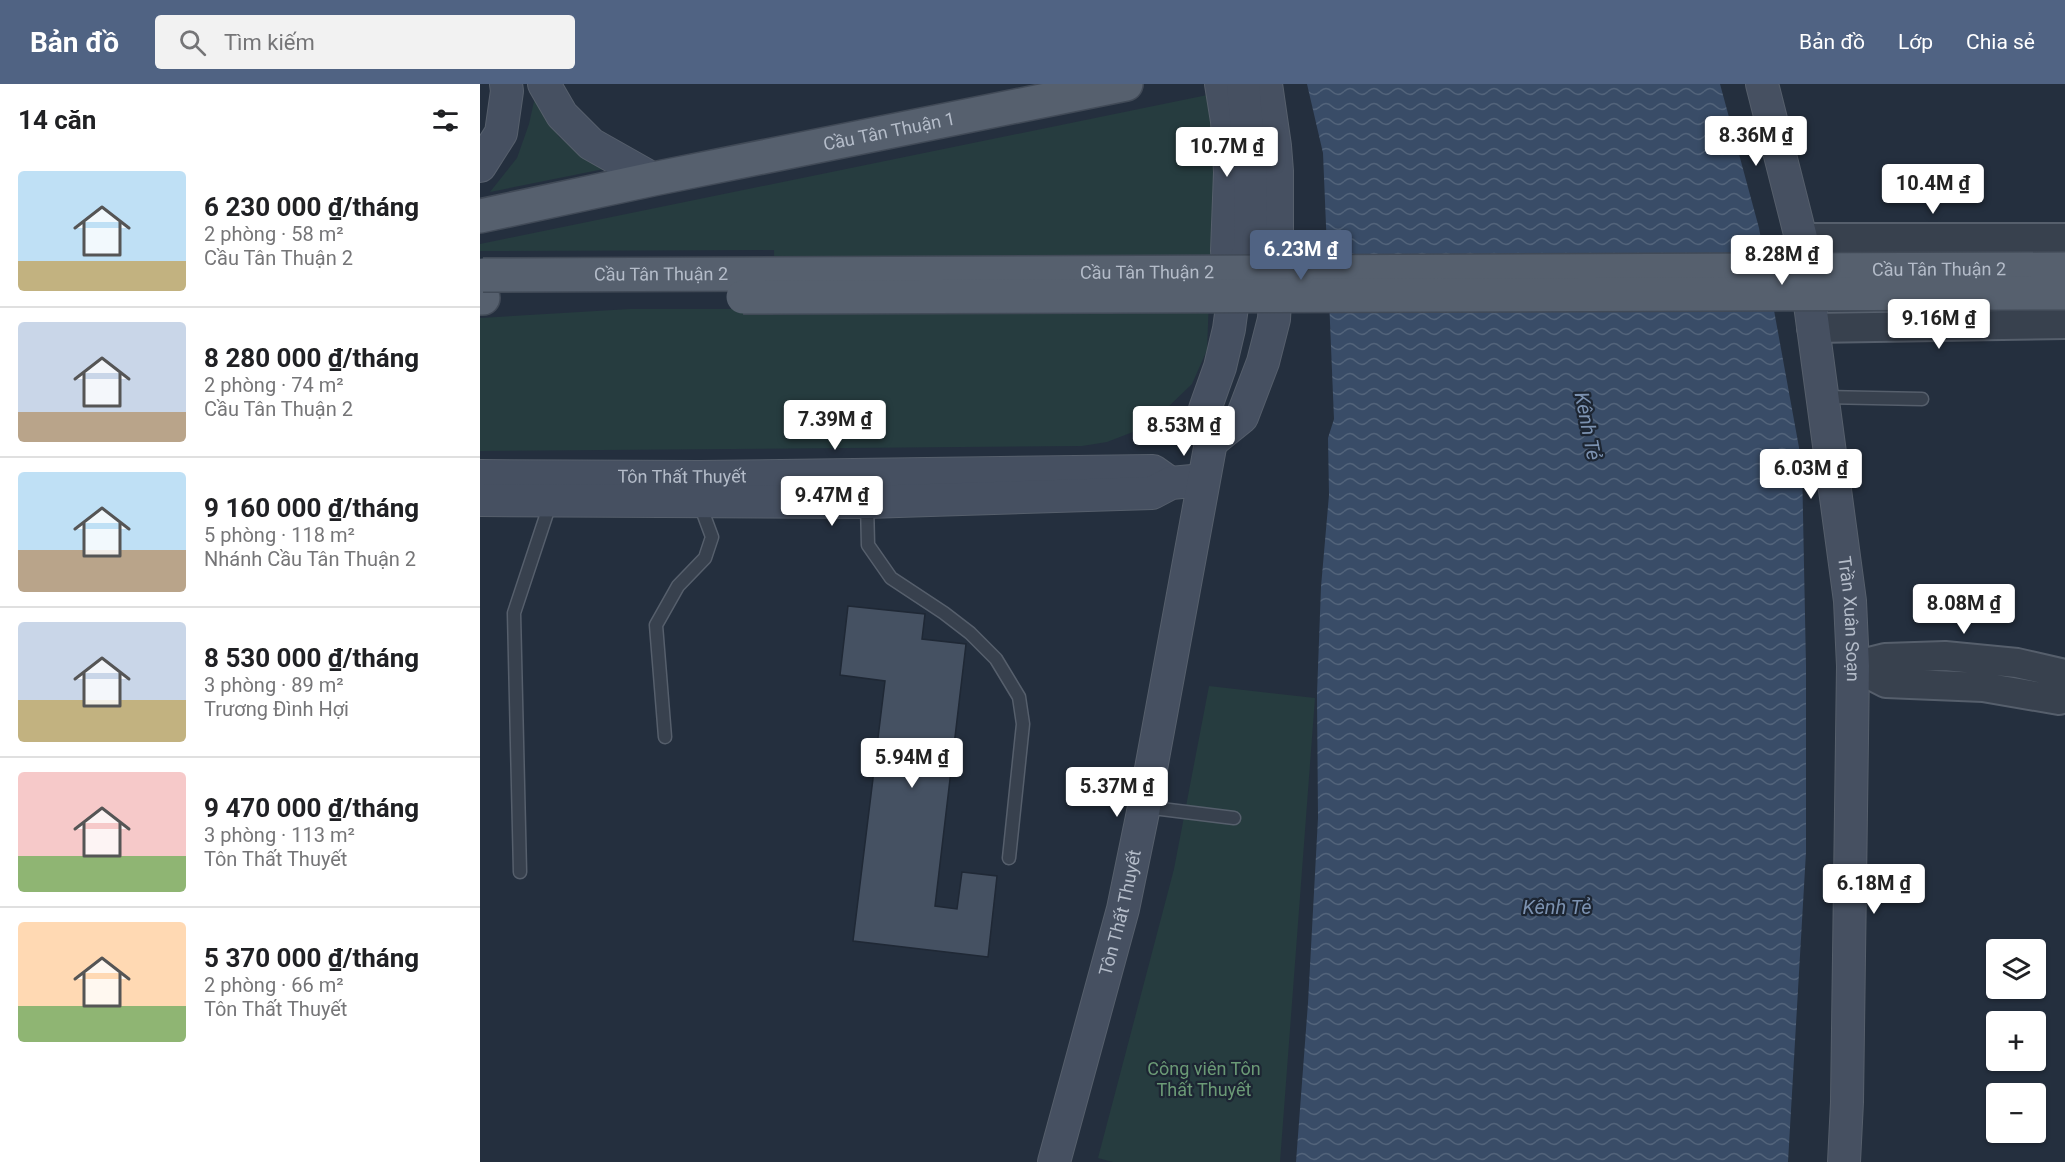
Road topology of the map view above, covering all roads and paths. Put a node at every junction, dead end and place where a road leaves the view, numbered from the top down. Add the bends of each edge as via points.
1 (506, 84) edge
2 (544, 84) edge
3 (1126, 84) edge
4 (1221, 84) edge
5 (1243, 84) edge
6 (1266, 84) edge
7 (1762, 84) edge
8 (480, 166) edge
9 (653, 178) junction
10 (480, 216) edge
11 (1801, 238) junction
12 (2058, 238) edge
13 (2065, 269) edge
14 (1236, 277) junction
15 (482, 286) edge
16 (2063, 314) edge
17 (1812, 328) junction
18 (1822, 397) junction
19 (1922, 399) dead end
20 (1212, 442) junction
21 (480, 476) edge
22 (1203, 480) junction
23 (1171, 483) junction
24 (699, 489) junction
25 (480, 500) edge
26 (551, 500) junction
27 (867, 502) junction
28 (1853, 666) junction
29 (2065, 674) edge
30 (2065, 698) edge
31 (665, 737) dead end
32 (1144, 807) junction
33 (1234, 818) dead end
34 (1009, 858) dead end
35 (519, 872) dead end
36 (1054, 1162) edge
37 (1844, 1162) edge

1 - 8 main road via 501,133
2 - 9 main road via 562,115 591,144
3 - 9 main road, Cầu Tân Thuận 1
4 - 14 main road via 1230,172 1227,251
5 - 14 main road via 1250,140 1250,251
6 - 20 main road via 1276,171 1274,319 1242,417
7 - 11 main road, Trần Xuân Soạn
9 - 10 main road, Cầu Tân Thuận 1
11 - 12 street
11 - 17 main road, Trần Xuân Soạn
12 - 16 street
13 - 15 main road, Cầu Tân Thuận 2, bridge
14 - 20 main road via 1229,329 1205,409
15 - 16 main road, Cầu Tân Thuận 2, bridge
16 - 17 street
17 - 18 main road, Trần Xuân Soạn
18 - 19 lane
18 - 28 main road, Trần Xuân Soạn via 1850,601
20 - 22 main road
21 - 24 main road, Tôn Thất Thuyết
22 - 23 main road, Tôn Thất Thuyết
22 - 32 main road, Tôn Thất Thuyết
23 - 24 main road, Tôn Thất Thuyết via 1153,471
23 - 27 main road, Tôn Thất Thuyết via 1152,493
24 - 26 main road, Tôn Thất Thuyết
24 - 27 main road, Tôn Thất Thuyết
24 - 31 lane via 712,537 705,558 678,586 656,625
25 - 26 main road, Tôn Thất Thuyết
26 - 35 lane via 513,613
27 - 34 lane via 868,545 891,578 970,633 996,659 1019,697 1023,724
28 - 29 street via 1886,658 1945,656 2018,663
28 - 30 street via 1886,683 1973,687
28 - 37 main road, Trần Xuân Soạn
32 - 33 lane
32 - 36 main road, Tôn Thất Thuyết via 1123,909

